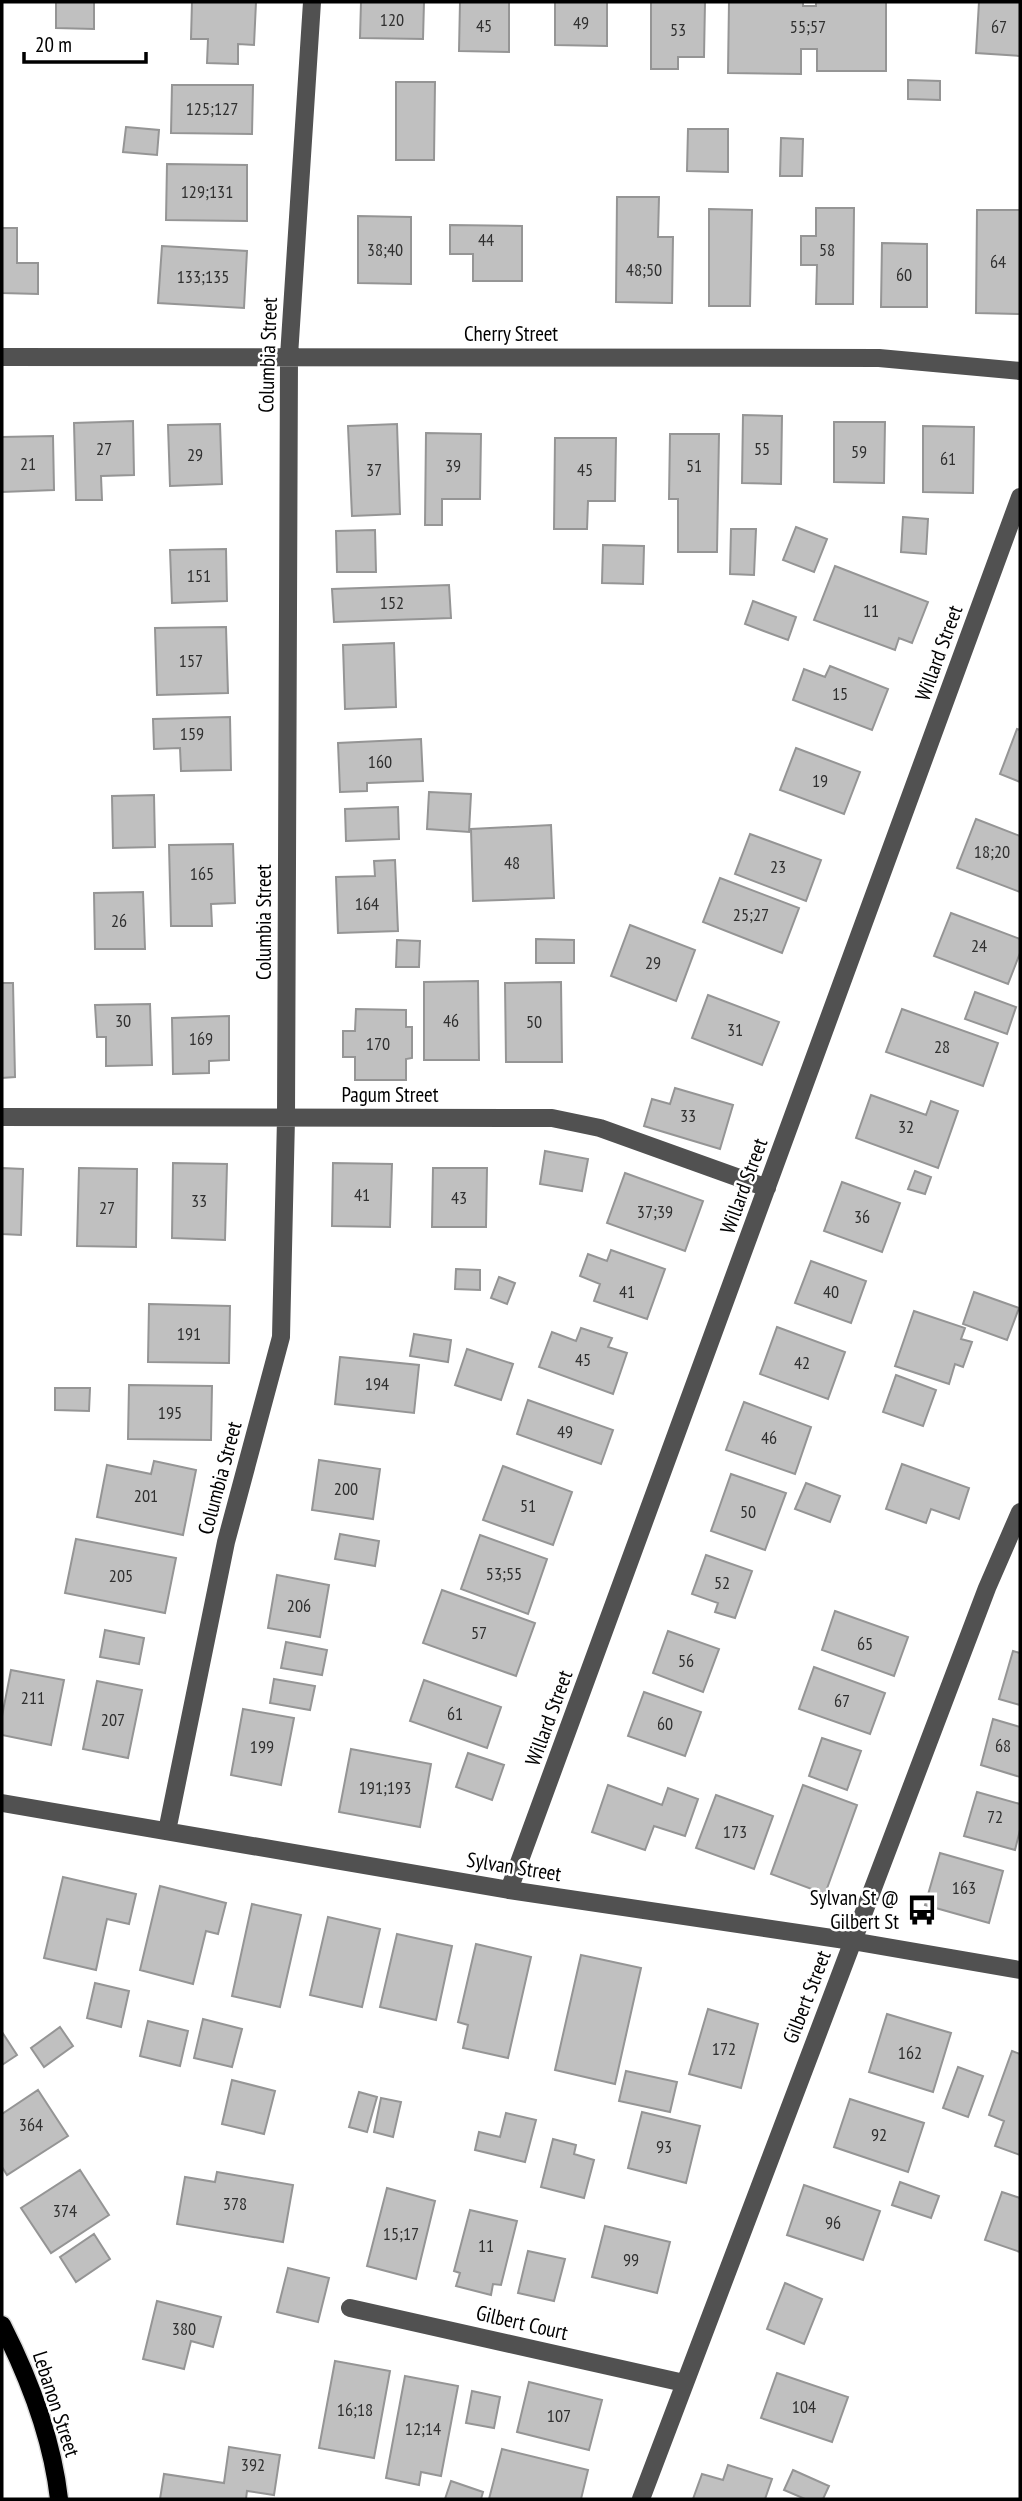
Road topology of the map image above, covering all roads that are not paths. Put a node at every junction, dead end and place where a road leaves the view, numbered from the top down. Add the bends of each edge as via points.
1 (312, 2) edge
2 (289, 356) junction
3 (2, 357) edge
4 (1020, 372) edge
5 (1020, 497) edge
6 (2, 1117) edge
7 (286, 1118) junction
8 (767, 1188) junction
9 (1020, 1513) edge
10 (2, 1803) edge
11 (167, 1831) junction
12 (509, 1889) junction
13 (852, 1941) junction
14 (1020, 1970) edge
15 (350, 2308) dead end
16 (2, 2325) edge
17 (684, 2383) junction
18 (59, 2499) edge
19 (641, 2499) edge

1 - 2 street, Columbia Street
2 - 3 street, Cherry Street
2 - 4 street, Cherry Street via 879,358
2 - 7 street, Columbia Street
5 - 8 street, Willard Street
6 - 7 street, Pagum Street
7 - 8 street, Pagum Street via 552,1118 576,1122
7 - 11 street, Columbia Street via 281,1337 226,1542
8 - 12 street, Willard Street
9 - 13 street, Gilbert Street
10 - 11 street, Sylvan Street
11 - 12 street, Sylvan Street
12 - 13 street, Sylvan Street
13 - 14 street, Sylvan Street
13 - 17 street, Gilbert Street
15 - 17 street, Gilbert Court
16 - 18 main road, Lebanon Street via 38,2408
17 - 19 street, Gilbert Street

